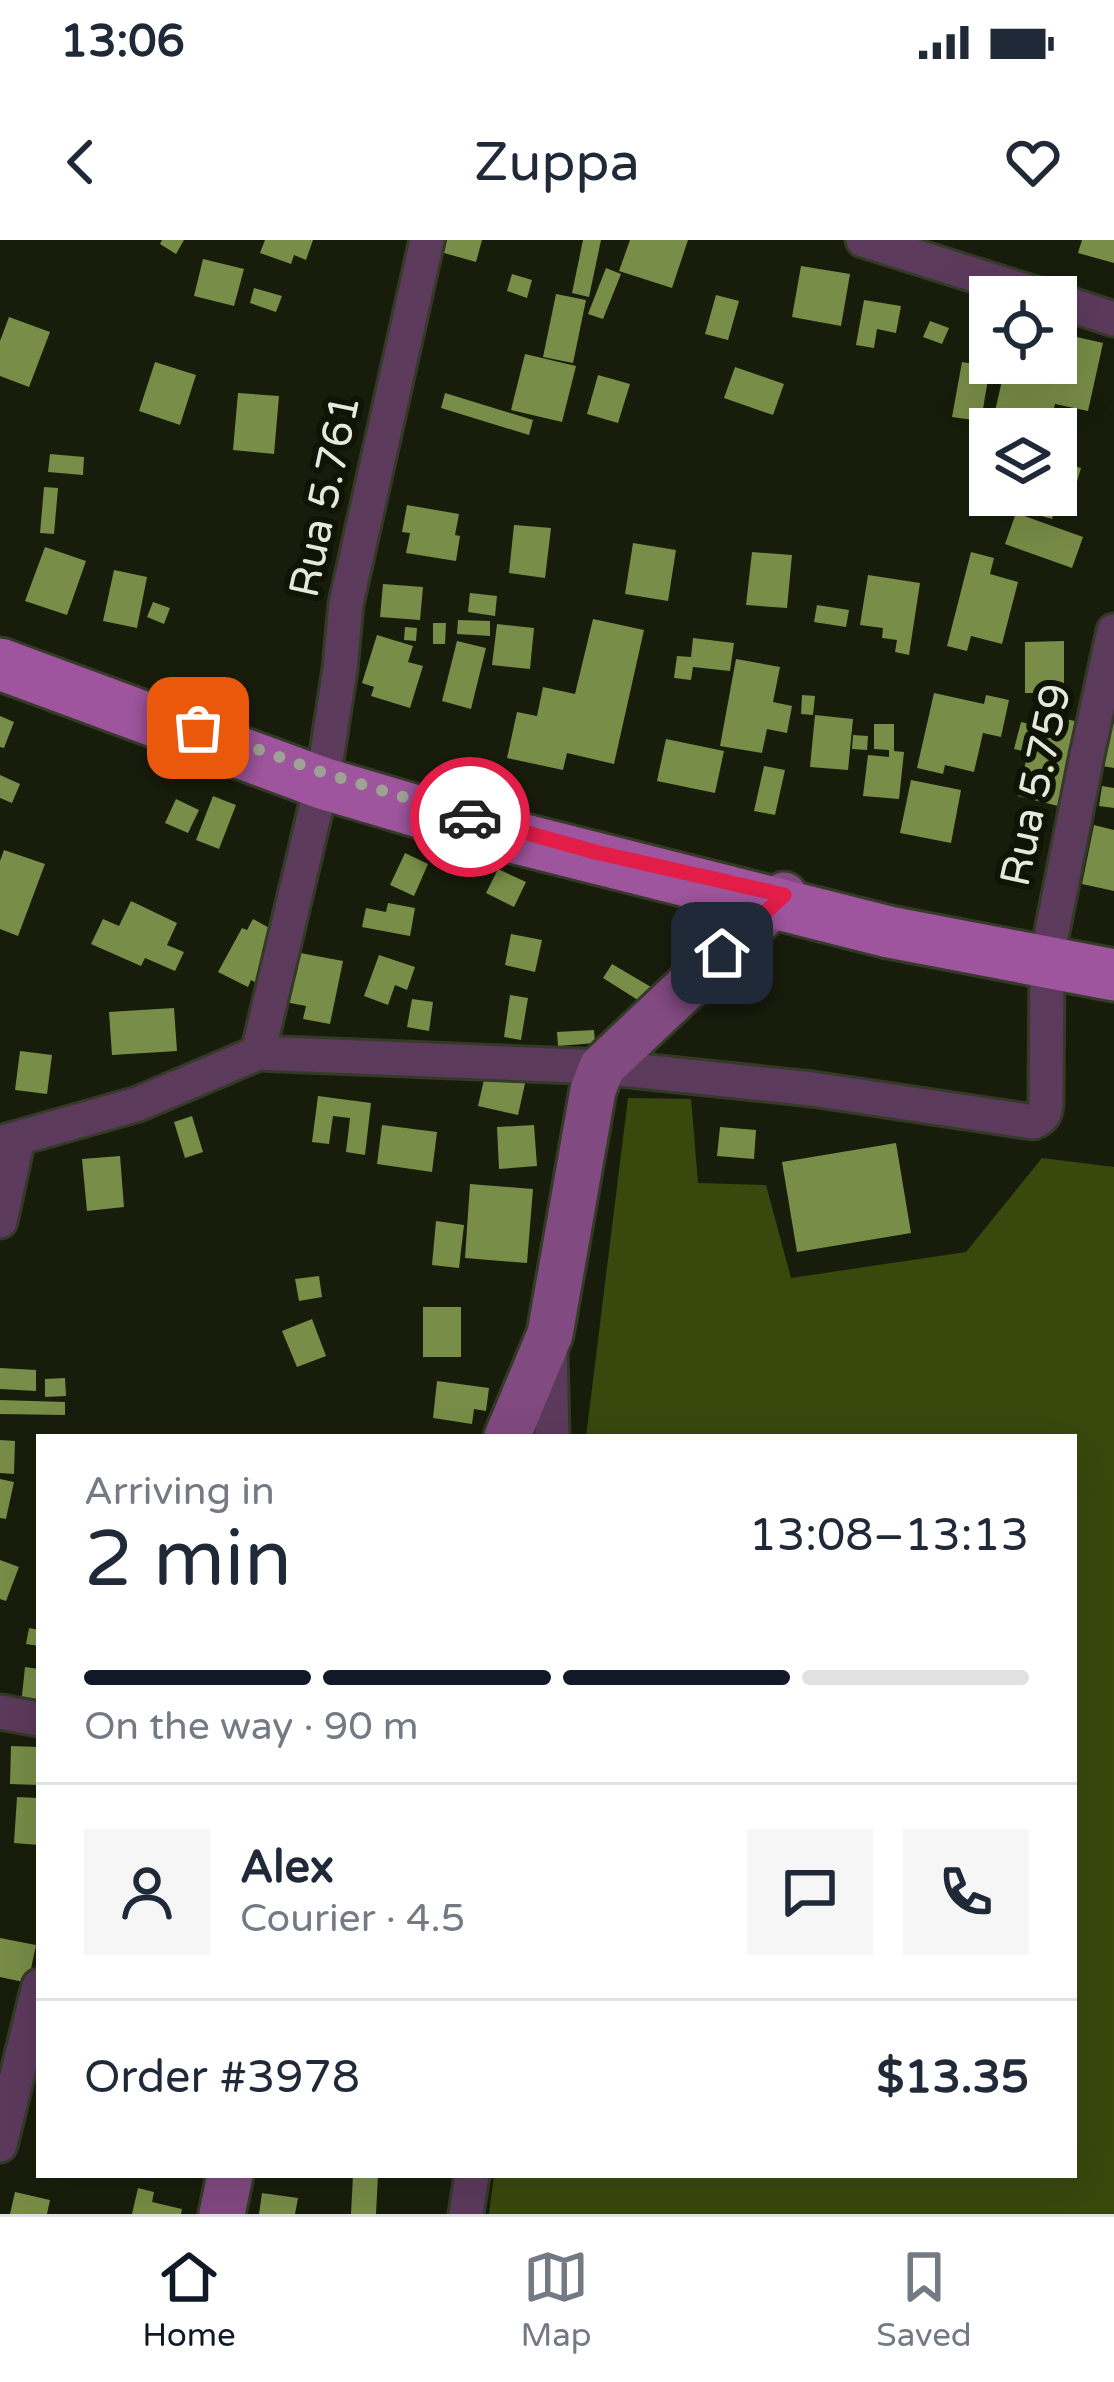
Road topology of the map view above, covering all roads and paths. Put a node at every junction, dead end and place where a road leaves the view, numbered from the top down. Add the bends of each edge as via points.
1 (427, 240) edge
2 (863, 240) edge
3 (979, 276) edge
4 (1077, 307) edge
5 (1114, 319) edge
6 (1114, 631) edge
7 (0, 652) edge
8 (0, 664) edge
9 (324, 773) junction
10 (784, 895) junction
11 (1047, 957) junction
12 (1114, 971) edge
13 (258, 1053) junction
14 (602, 1067) junction
15 (9, 1141) edge
16 (0, 1221) edge
17 (550, 1334) junction
18 (508, 1434) edge
19 (552, 1434) edge
20 (0, 1712) edge
21 (36, 1718) edge
22 (36, 1998) edge
23 (0, 2145) edge
24 (229, 2178) edge
25 (472, 2178) edge
26 (222, 2214) edge
27 (466, 2214) edge

1 - 9 street, Rua 5.761 via 346,604
2 - 3 street
4 - 5 street
6 - 11 street, Rua 5.759
7 - 9 main road
8 - 12 main road via 302,776 457,823 889,932
9 - 10 main road via 595,852
9 - 13 street, Rua 5.761
10 - 11 main road
10 - 14 main road
11 - 12 main road
11 - 14 street, Rua 5.759 via 1046,1113 1033,1122
13 - 14 street
13 - 15 street via 138,1104
14 - 17 main road
15 - 16 street
17 - 18 main road
17 - 19 street
20 - 21 street
22 - 23 street
24 - 26 main road
25 - 27 street

